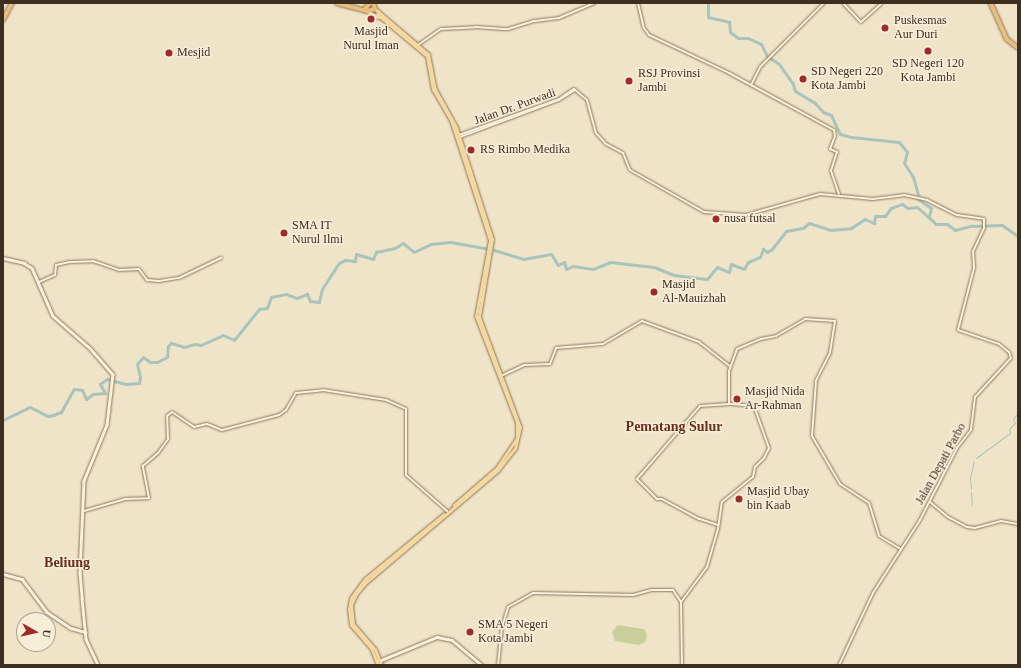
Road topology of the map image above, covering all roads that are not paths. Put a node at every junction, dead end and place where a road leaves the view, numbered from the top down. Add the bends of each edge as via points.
1 (12, 3) edge
2 (337, 3) edge
3 (344, 3) edge
4 (595, 3) edge
5 (638, 3) edge
6 (824, 3) edge
7 (843, 3) edge
8 (882, 3) edge
9 (991, 3) edge
10 (373, 6) edge
11 (366, 10) junction
12 (382, 18) junction
13 (3, 20) edge
14 (405, 35) junction
15 (418, 45) junction
16 (1018, 48) edge
17 (751, 85) junction
18 (459, 136) junction
19 (839, 194) junction
20 (484, 216) junction
21 (3, 258) edge
22 (221, 258) dead end
23 (39, 282) junction
24 (494, 356) junction
25 (730, 366) junction
26 (502, 375) junction
27 (506, 386) junction
28 (729, 404) junction
29 (461, 501) junction
30 (930, 502) junction
31 (84, 511) junction
32 (447, 511) junction
33 (1018, 524) edge
34 (718, 525) junction
35 (901, 550) junction
36 (398, 554) junction
37 (3, 574) edge
38 (681, 602) junction
39 (85, 632) junction
40 (379, 663) edge
41 (98, 665) edge
42 (481, 665) edge
43 (498, 665) edge
44 (682, 665) edge
45 (839, 665) edge

1 - 13 highway
2 - 11 highway
3 - 11 highway
4 - 15 street via 559,18 535,21 508,29 441,29
5 - 17 street via 644,28 650,35
6 - 17 street via 766,60
7 - 8 street via 861,22
9 - 16 highway via 1007,40
10 - 11 highway
10 - 11 highway
10 - 12 main road
10 - 14 main road
11 - 12 main road
12 - 14 main road
14 - 15 main road
14 - 20 main road via 428,59 433,89 451,120
15 - 18 main road via 430,58 435,88
17 - 19 street via 834,130 836,136 830,149 837,152 831,170
18 - 19 street, Jalan Dr. Purwadi via 552,102 574,90 587,98 596,133 606,144 623,153 630,170 699,210 726,215 748,215 811,195
18 - 20 main road
19 - 30 street, Jalan Depati Parbo via 873,199 904,195 922,198 957,215 982,218 985,224 973,252 974,268 958,330 999,345 1011,358 975,397 971,430 957,448
20 - 24 main road via 491,238 477,321
21 - 23 main road via 28,264
22 - 23 street via 176,279 147,280 139,269 119,270 86,261 57,265 54,276
23 - 31 main road via 53,316 86,344 114,375 107,425 85,478
24 - 26 main road
24 - 27 main road
25 - 26 street via 699,342 642,322 603,344 556,348 550,364 524,365
25 - 28 street
25 - 35 street via 737,350 761,338 776,336 803,320 835,321 830,353 816,381 812,436 840,484 868,501 879,536
26 - 27 main road
27 - 29 main road via 517,422 517,442 496,468
28 - 34 street via 754,406 770,448 755,467 753,477 722,502
28 - 34 street via 700,406 637,479 657,499
29 - 32 main road
29 - 36 main road
30 - 33 street via 948,518 967,527 975,528 1001,521
30 - 35 street, Jalan Depati Parbo
31 - 32 street via 125,499 149,498 144,466 168,439 167,416 175,412 194,427 208,424 222,430 279,415 286,410 298,392 333,390 395,402 406,411 406,475
31 - 39 main road via 80,573
32 - 36 main road
34 - 38 street via 705,571
35 - 45 street, Jalan Depati Parbo via 878,585
36 - 40 main road via 360,588 351,605 353,624 375,649
37 - 39 main road via 22,579 39,598 47,612 71,628
38 - 43 street via 673,590 652,590 633,595 535,592 508,607 502,627
38 - 44 street
39 - 41 main road via 87,643
40 - 42 main road via 431,638 452,641

